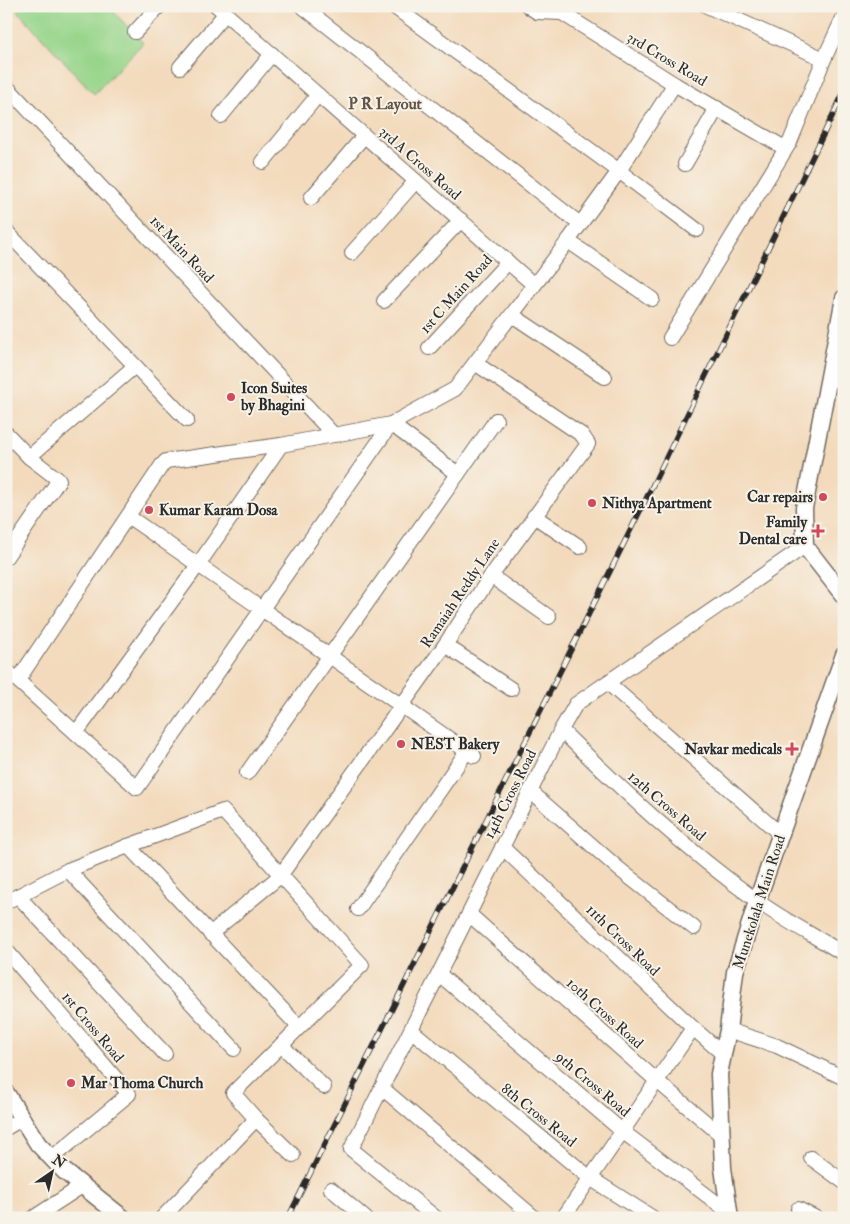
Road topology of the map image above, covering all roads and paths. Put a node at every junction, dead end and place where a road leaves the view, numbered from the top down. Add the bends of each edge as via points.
1 (159, 6) edge
2 (302, 6) edge
3 (393, 6) edge
4 (528, 6) edge
5 (707, 6) edge
6 (221, 10) edge
7 (844, 16) edge
8 (135, 32) dead end
9 (272, 54) junction
10 (824, 59) junction
11 (180, 68) dead end
12 (676, 85) junction
13 (6, 86) edge
14 (318, 95) junction
15 (717, 108) junction
16 (221, 116) dead end
17 (364, 136) junction
18 (787, 146) junction
19 (263, 162) dead end
20 (685, 164) dead end
21 (619, 171) junction
22 (416, 181) junction
23 (312, 198) dead end
24 (461, 220) junction
25 (580, 224) junction
26 (697, 230) dead end
27 (6, 231) edge
28 (568, 241) junction
29 (352, 253) dead end
30 (508, 262) junction
31 (534, 285) junction
32 (844, 298) edge
33 (652, 299) dead end
34 (384, 301) dead end
35 (512, 315) junction
36 (670, 338) dead end
37 (429, 348) dead end
38 (475, 363) junction
39 (135, 366) junction
40 (605, 377) dead end
41 (187, 420) dead end
42 (496, 420) dead end
43 (391, 424) junction
44 (6, 433) edge
45 (334, 435) junction
46 (281, 445) junction
47 (29, 457) junction
48 (458, 474) junction
49 (534, 516) junction
50 (129, 517) junction
51 (805, 546) junction
52 (580, 547) dead end
53 (6, 557) edge
54 (198, 565) junction
55 (491, 576) junction
56 (844, 596) edge
57 (262, 610) junction
58 (549, 617) dead end
59 (445, 645) junction
60 (844, 654) edge
61 (329, 657) junction
62 (6, 670) edge
63 (18, 680) junction
64 (608, 683) junction
65 (511, 688) dead end
66 (401, 707) junction
67 (561, 730) junction
68 (76, 733) junction
69 (247, 773) dead end
70 (530, 791) junction
71 (780, 834) junction
72 (128, 846) junction
73 (502, 847) junction
74 (68, 870) junction
75 (280, 876) junction
76 (12, 899) edge
77 (757, 901) junction
78 (358, 908) dead end
79 (469, 914) junction
80 (694, 928) dead end
81 (210, 934) junction
82 (6, 950) edge
83 (844, 954) edge
84 (439, 974) junction
85 (298, 1028) junction
86 (693, 1028) junction
87 (411, 1030) junction
88 (728, 1030) junction
89 (281, 1045) junction
90 (234, 1048) dead end
91 (165, 1054) dead end
92 (723, 1054) junction
93 (844, 1078) edge
94 (657, 1081) junction
95 (324, 1087) dead end
96 (382, 1088) junction
97 (6, 1093) edge
98 (22, 1118) junction
99 (256, 1119) junction
100 (6, 1128) edge
101 (622, 1131) junction
102 (721, 1136) junction
103 (293, 1154) dead end
104 (52, 1158) junction
105 (811, 1158) dead end
106 (590, 1178) junction
107 (844, 1182) edge
108 (82, 1186) junction
109 (331, 1189) dead end
110 (798, 1209) dead end
111 (730, 1216) edge
112 (33, 1218) edge
113 (122, 1218) edge
114 (162, 1218) edge
115 (366, 1218) edge
116 (436, 1218) edge
117 (535, 1218) edge
118 (563, 1218) edge
119 (653, 1218) edge
120 (816, 1218) edge

1 - 8 street
2 - 25 street
3 - 21 street
4 - 12 street, 3rd Cross Road via 537,12 562,13
5 - 10 street
6 - 9 street, 3rd A Cross Road
6 - 11 street
7 - 10 street
9 - 14 street, 3rd A Cross Road
9 - 16 street
10 - 18 street
12 - 15 street, 3rd Cross Road
12 - 21 street
13 - 45 street, 1st Main Road
14 - 17 street, 3rd A Cross Road
14 - 19 street
15 - 18 street, 3rd Cross Road via 783,147
15 - 20 street
17 - 22 street, 3rd A Cross Road
17 - 23 street
18 - 36 street
21 - 25 street
21 - 26 street
22 - 24 street, 3rd A Cross Road
22 - 29 street
24 - 30 street, 3rd A Cross Road
24 - 34 street
25 - 28 street
27 - 39 street
28 - 31 street
28 - 33 street
30 - 31 street, 3rd A Cross Road
30 - 37 street, 1st C Main Road
31 - 35 street
32 - 51 street via 804,508
35 - 38 street
35 - 40 street
38 - 43 street via 455,389
38 - 49 street, Ramaiah Reddy Lane via 582,435 588,444
39 - 41 street
39 - 47 street
42 - 48 street
43 - 45 street
43 - 48 street
43 - 57 street
44 - 47 street
45 - 46 street
46 - 50 street via 166,461
46 - 54 street
47 - 53 street via 59,480
48 - 61 street
49 - 52 street
49 - 55 street, Ramaiah Reddy Lane
50 - 54 street
50 - 63 street
51 - 56 street
51 - 64 street, 14th Cross Road
54 - 57 street
54 - 68 street
55 - 58 street
55 - 59 street, Ramaiah Reddy Lane
57 - 61 street
57 - 68 street via 137,788
59 - 65 street
59 - 66 street, Ramaiah Reddy Lane
60 - 71 street, Munekolala Main Road
61 - 66 street
61 - 69 street
62 - 63 street
63 - 68 street
64 - 67 street, 14th Cross Road via 576,704
64 - 71 street
66 - 75 street, Ramaiah Reddy Lane
66 - 78 street via 471,754
67 - 70 street, 14th Cross Road
67 - 77 street, 12th Cross Road via 631,798
70 - 73 street, 14th Cross Road
70 - 80 street via 619,869
71 - 77 street, Munekolala Main Road
72 - 74 street
72 - 75 street via 223,811
72 - 81 street
73 - 79 street, 14th Cross Road
73 - 86 street, 11th Cross Road
74 - 76 street
74 - 90 street
75 - 81 street, Ramaiah Reddy Lane
75 - 85 street via 362,965
76 - 91 street
77 - 83 street
77 - 88 street, Munekolala Main Road via 735,972
79 - 84 street, 14th Cross Road
79 - 94 street, 10th Cross Road
81 - 85 street
82 - 104 street, 1st Cross Road via 129,1094
84 - 87 street, 14th Cross Road
84 - 101 street, 9th Cross Road
85 - 89 street
86 - 92 street, 11th Cross Road
86 - 94 street
87 - 96 street, 14th Cross Road
87 - 106 street, 8th Cross Road
88 - 92 street, Munekolala Main Road
88 - 93 street via 777,1046
89 - 95 street
89 - 99 street via 233,1093
92 - 102 street, Munekolala Main Road via 719,1074
94 - 101 street
94 - 102 street, 10th Cross Road
96 - 116 street, 14th Cross Road via 351,1149
96 - 117 street
97 - 98 street
98 - 100 street
98 - 104 street via 38,1144
99 - 103 street
99 - 114 street
101 - 106 street
101 - 111 street, 9th Cross Road
102 - 111 street, Munekolala Main Road
104 - 108 street
105 - 107 street
106 - 118 street
106 - 119 street, 8th Cross Road
108 - 112 street
108 - 113 street
109 - 115 street
110 - 120 street

